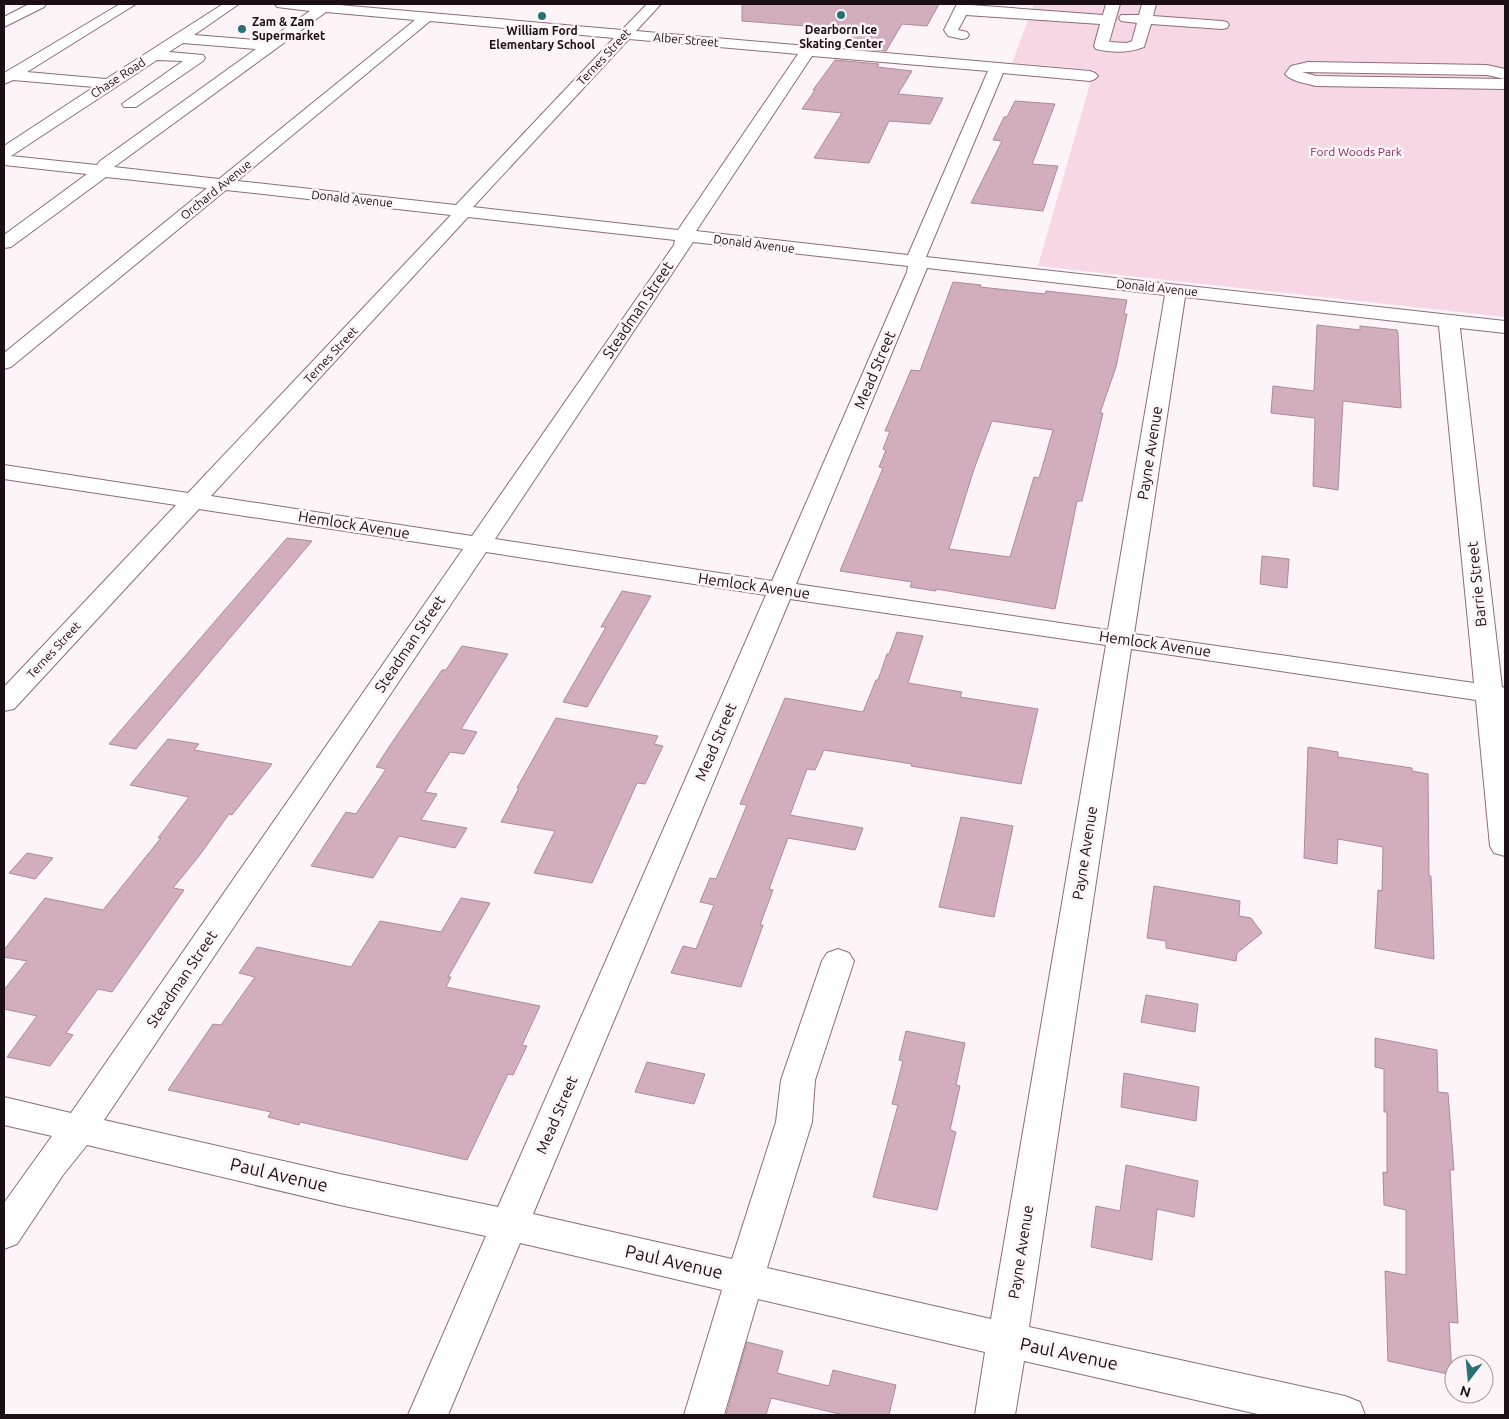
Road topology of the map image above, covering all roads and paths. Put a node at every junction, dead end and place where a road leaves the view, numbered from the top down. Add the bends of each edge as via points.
1 (39, 4) edge
2 (130, 4) edge
3 (282, 4) edge
4 (440, 4) edge
5 (654, 4) edge
6 (1149, 4) edge
7 (962, 7) edge
8 (324, 8) junction
9 (231, 9) edge
10 (1110, 14) edge
11 (425, 17) junction
12 (1145, 19) junction
13 (4, 23) edge
14 (1222, 25) dead end
15 (625, 35) junction
16 (962, 35) dead end
17 (180, 38) junction
18 (271, 46) junction
19 (808, 51) junction
20 (154, 54) junction
21 (997, 68) junction
22 (7, 77) edge
23 (1082, 78) dead end
24 (1504, 78) edge
25 (108, 84) junction
26 (130, 104) dead end
27 (4, 153) edge
28 (4, 160) edge
29 (103, 171) junction
30 (223, 185) junction
31 (462, 211) junction
32 (686, 237) junction
33 (4, 243) edge
34 (917, 263) junction
35 (1176, 290) junction
36 (1449, 321) junction
37 (1505, 327) edge
38 (4, 363) edge
39 (4, 472) edge
40 (194, 501) junction
41 (478, 544) junction
42 (781, 589) junction
43 (1120, 639) junction
44 (1497, 695) edge
45 (4, 703) edge
46 (1505, 846) edge
47 (838, 961) dead end
48 (4, 1110) edge
49 (80, 1128) junction
50 (509, 1226) junction
51 (4, 1233) edge
52 (745, 1278) junction
53 (1007, 1340) junction
54 (428, 1415) edge
55 (704, 1415) edge
56 (995, 1415) edge
57 (1344, 1415) edge

1 - 13 street
2 - 22 street
3 - 8 street, Alber Street
4 - 11 street, Orchard Avenue
5 - 15 street, Ternes Street
6 - 12 street
7 - 10 street
7 - 16 street via 951,30
8 - 11 street, Alber Street
8 - 18 street via 302,18
9 - 17 street, Chase Road
10 - 12 street
10 - 12 street via 1101,46 1128,48 1139,44
11 - 15 street, Alber Street
11 - 30 street, Orchard Avenue
12 - 14 street
15 - 19 street, Alber Street
15 - 31 street, Ternes Street
17 - 18 street
17 - 20 street, Chase Road
18 - 29 street
19 - 21 street, Alber Street
19 - 32 street, Steadman Street via 687,230
20 - 25 street, Chase Road
20 - 26 street via 198,58
21 - 23 street, Alber Street
21 - 34 street, Mead Street via 917,255
22 - 25 street
24 - 24 street via 1488,70 1308,67 1296,69 1293,74 1316,81
25 - 27 street, Chase Road
28 - 29 street, Donald Avenue
29 - 30 street, Donald Avenue
29 - 33 street
30 - 31 street, Donald Avenue
30 - 38 street, Orchard Avenue
31 - 32 street, Donald Avenue
31 - 40 street, Ternes Street via 459,218
32 - 34 street, Donald Avenue
32 - 41 street, Steadman Street
34 - 35 street, Donald Avenue
34 - 42 street, Mead Street via 917,272
35 - 36 street, Donald Avenue
35 - 43 street, Payne Avenue
36 - 37 street, Donald Avenue
36 - 44 street, Barrie Street
39 - 40 street, Hemlock Avenue
40 - 41 street, Hemlock Avenue
40 - 45 street, Ternes Street
41 - 42 street, Hemlock Avenue
41 - 49 street, Steadman Street
42 - 43 street, Hemlock Avenue
42 - 50 street, Mead Street
43 - 44 street, Hemlock Avenue
43 - 53 street, Payne Avenue
44 - 46 street, Barrie Street
47 - 52 street via 798,1080 794,1122
48 - 49 street, Paul Avenue
49 - 50 street, Paul Avenue
49 - 51 street, Steadman Street via 50,1165
50 - 52 street, Paul Avenue
50 - 54 street, Mead Street
52 - 53 street, Paul Avenue
52 - 55 street
53 - 56 street, Payne Avenue
53 - 57 street, Paul Avenue

